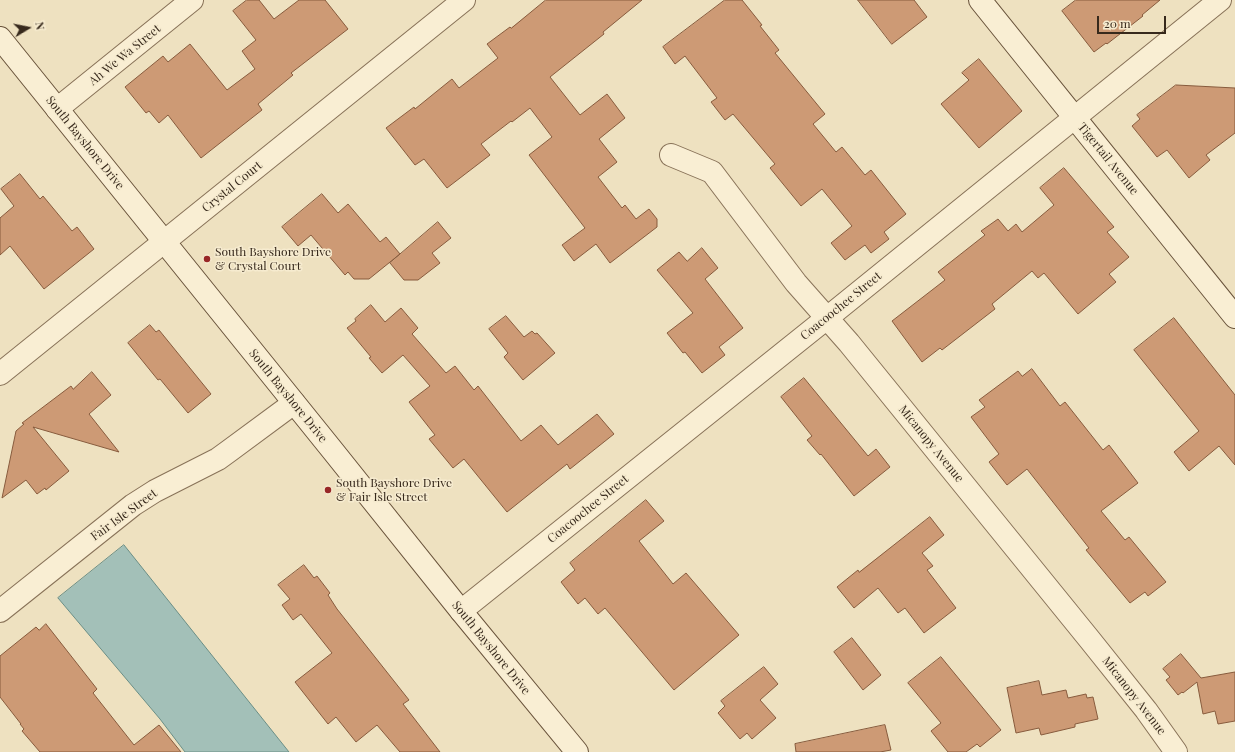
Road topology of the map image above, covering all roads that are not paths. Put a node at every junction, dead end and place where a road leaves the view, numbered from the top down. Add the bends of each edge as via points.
1 (192, 0) edge
2 (464, 0) edge
3 (980, 0) edge
4 (1220, 0) edge
5 (0, 38) edge
6 (57, 109) junction
7 (1074, 117) junction
8 (671, 155) dead end
9 (164, 242) junction
10 (1235, 317) edge
11 (827, 318) junction
12 (0, 374) edge
13 (294, 403) junction
14 (0, 611) edge
15 (461, 612) junction
16 (577, 752) edge
17 (1176, 752) edge

1 - 6 street, Ah We Wa Street
2 - 9 street, Crystal Court
3 - 7 street, Tigertail Avenue
4 - 7 street, Coacoochee Street
5 - 6 street, South Bayshore Drive
6 - 9 street, South Bayshore Drive
7 - 10 street, Tigertail Avenue
7 - 11 street, Coacoochee Street
8 - 11 street, Micanopy Avenue via 712,172 796,283
9 - 12 street, Crystal Court
9 - 13 street, South Bayshore Drive
11 - 15 street, Coacoochee Street
11 - 17 street, Micanopy Avenue via 1127,686
13 - 14 street, Fair Isle Street via 229,451 133,505
13 - 15 street, South Bayshore Drive
15 - 16 street, South Bayshore Drive

